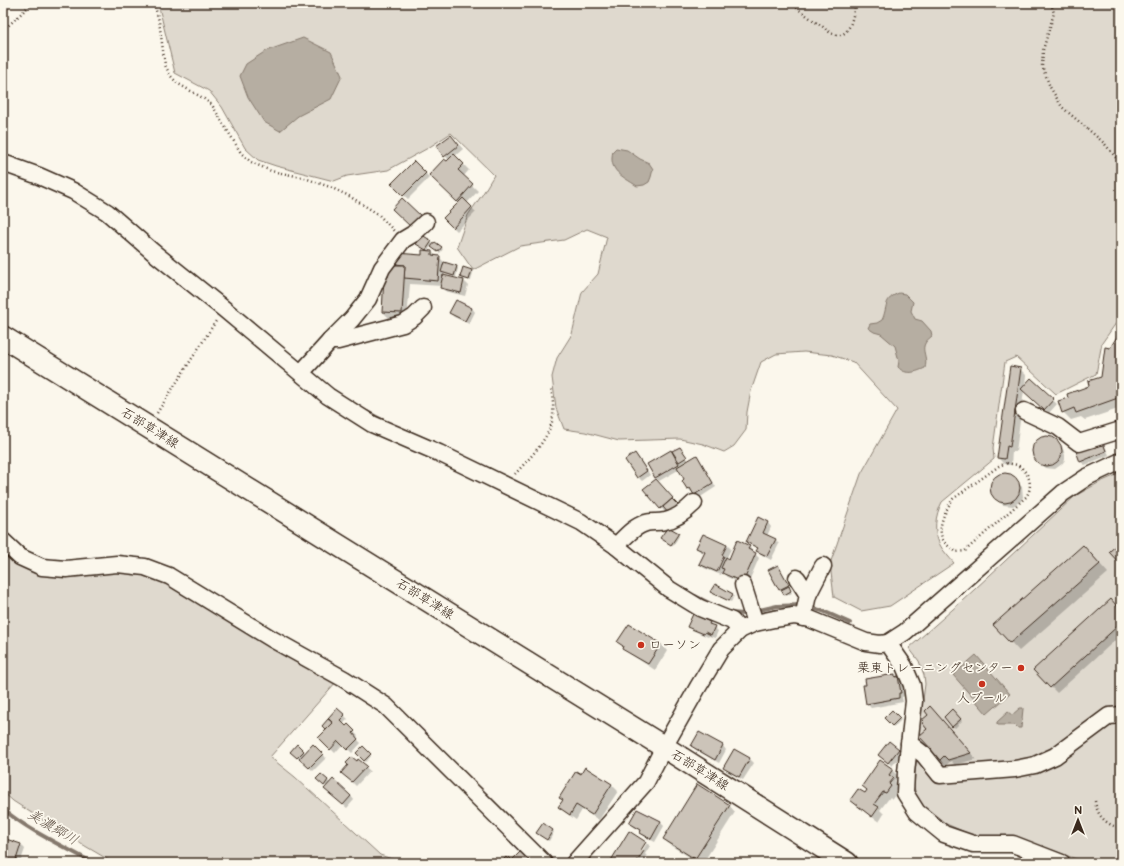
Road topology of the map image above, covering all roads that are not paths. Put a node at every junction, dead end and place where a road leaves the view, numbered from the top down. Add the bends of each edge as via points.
1 (3, 163) edge
2 (426, 222) dead end
3 (423, 308) dead end
4 (3, 337) edge
5 (330, 341) junction
6 (303, 371) junction
7 (1024, 411) dead end
8 (1121, 430) edge
9 (1121, 461) edge
10 (694, 503) dead end
11 (3, 541) edge
12 (620, 542) junction
13 (824, 566) dead end
14 (797, 578) dead end
15 (743, 585) dead end
16 (806, 606) junction
17 (753, 616) junction
18 (740, 630) junction
19 (888, 643) junction
20 (1121, 715) edge
21 (909, 743) junction
22 (664, 747) junction
23 (544, 863) edge
24 (574, 863) edge
25 (847, 863) edge
26 (1062, 863) edge

1 - 6 street via 72,191 106,212
2 - 5 street via 403,240 382,268 368,299
3 - 5 street via 403,324
4 - 22 main road, 石部草津線
5 - 6 street
6 - 12 street via 328,396 372,424 439,453
7 - 8 street via 1058,427 1079,443
9 - 19 street via 1063,493 905,632
10 - 12 street via 685,512 664,522 644,523
11 - 23 street via 20,557 42,567 118,564 145,567 169,576 272,639 344,679 386,706
12 - 18 street via 670,589 700,608 732,621
13 - 16 street
14 - 16 street
15 - 17 street
16 - 17 street via 794,616 774,619
16 - 19 street via 810,619 866,642
17 - 18 street
18 - 22 street via 721,649
19 - 21 street via 904,666 912,685 914,701
20 - 21 street via 1109,716 1055,756 1035,765 1014,769 940,775 924,755
21 - 26 street via 905,793 917,812 944,834 973,844 1013,844
22 - 24 street via 646,782
22 - 25 main road, 石部草津線

